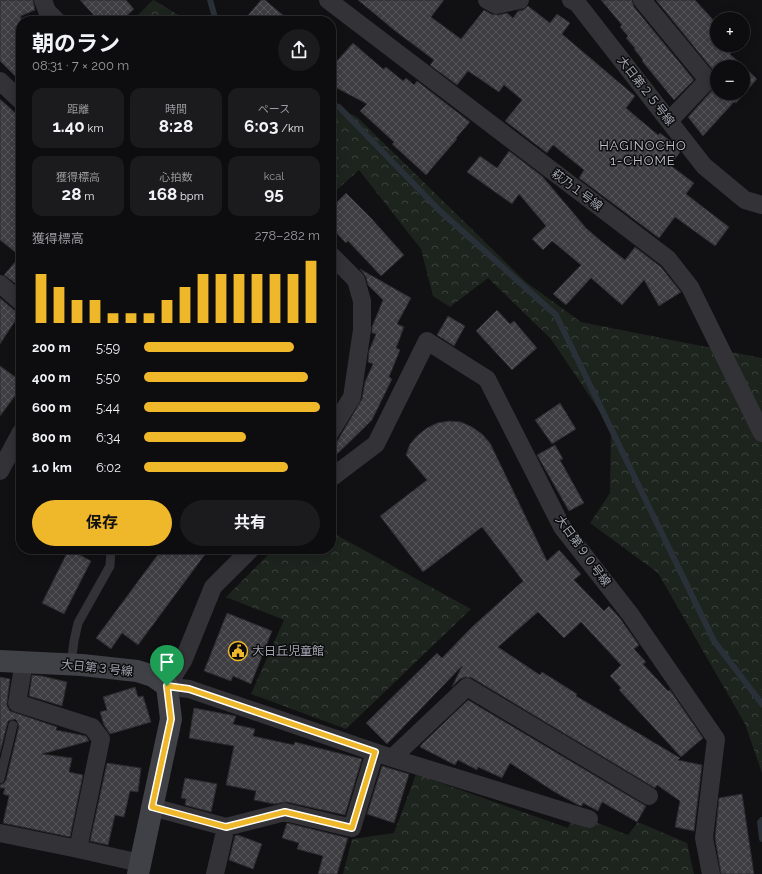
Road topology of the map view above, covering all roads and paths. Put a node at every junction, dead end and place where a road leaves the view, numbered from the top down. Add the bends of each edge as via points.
1 (43, 0) edge
2 (328, 0) edge
3 (487, 0) edge
4 (520, 0) edge
5 (571, 0) edge
6 (642, 0) edge
7 (52, 16) edge
8 (0, 81) edge
9 (16, 96) edge
10 (669, 121) junction
11 (762, 205) edge
12 (336, 260) edge
13 (0, 284) edge
14 (16, 298) edge
15 (336, 423) edge
16 (762, 433) edge
17 (16, 441) edge
18 (0, 471) edge
19 (336, 474) edge
20 (111, 554) edge
21 (246, 554) edge
22 (0, 661) edge
23 (24, 662) junction
24 (71, 664) junction
25 (167, 686) junction
26 (13, 725) dead end
27 (375, 752) junction
28 (392, 758) junction
29 (0, 779) edge
30 (649, 796) dead end
31 (152, 807) junction
32 (589, 818) dead end
33 (226, 827) junction
34 (0, 833) edge
35 (78, 849) junction
36 (139, 868) edge
37 (216, 874) edge
38 (711, 874) edge

1 - 7 street
2 - 16 street, 萩乃１号線 via 668,259 690,287
3 - 4 street via 496,5
5 - 10 street, 大日第２５号線 via 577,3
6 - 10 street via 708,80
8 - 9 street
10 - 11 street, 大日第２５号線 via 704,166 745,200
12 - 15 street via 356,280 362,301 362,330 352,397
13 - 14 street
17 - 18 street
19 - 38 street, 大日第９０号線 via 376,444 427,341 487,379 562,527 630,614 716,739 704,838
20 - 24 lane via 110,566 78,623
21 - 25 street via 213,587 182,660
22 - 23 street, 大日第３号線
23 - 24 street, 大日第３号線
23 - 35 street via 17,703 92,727 101,739
24 - 25 street, 大日第３号線 via 137,671 153,676
25 - 27 street via 189,689
25 - 31 street via 171,719
26 - 29 lane
27 - 28 street
27 - 33 street via 352,828 285,812
28 - 30 street via 467,687
28 - 32 street
31 - 33 street
31 - 36 street
33 - 37 street
34 - 35 street
35 - 36 street

